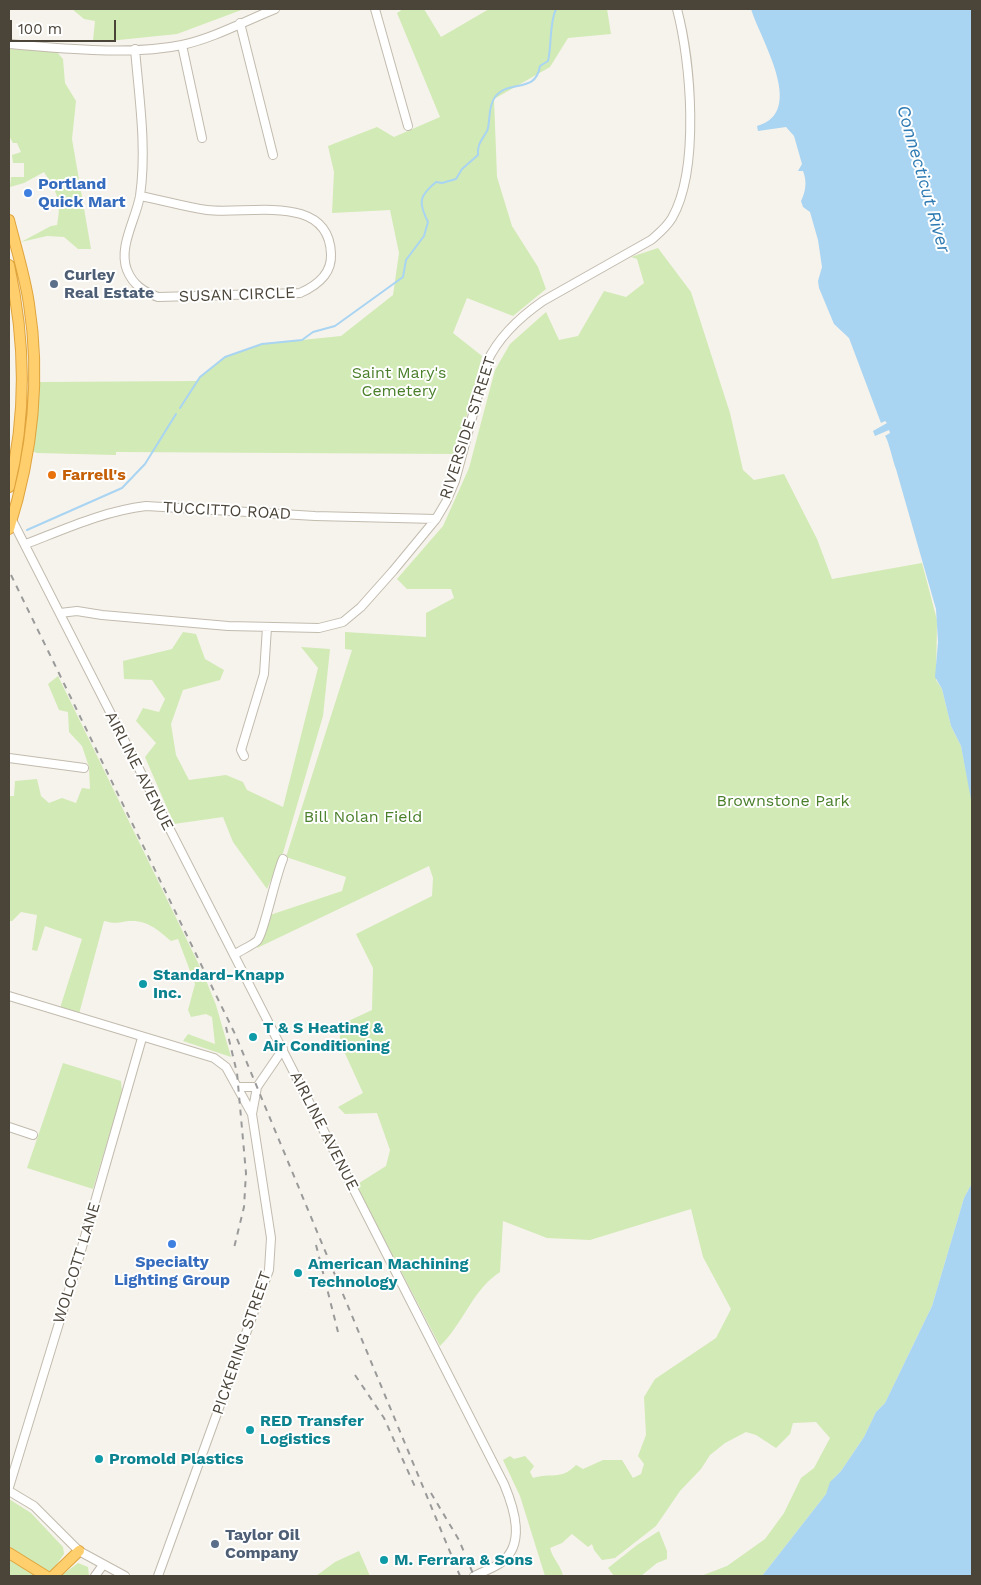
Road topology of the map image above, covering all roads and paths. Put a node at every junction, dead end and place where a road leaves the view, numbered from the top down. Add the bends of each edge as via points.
1 (275, 9) edge
2 (375, 9) edge
3 (677, 9) edge
4 (240, 23) junction
5 (9, 44) edge
6 (182, 45) junction
7 (135, 50) junction
8 (408, 126) dead end
9 (202, 138) dead end
10 (272, 155) dead end
11 (140, 196) junction
12 (9, 220) edge
13 (9, 264) edge
14 (9, 487) edge
15 (10, 518) edge
16 (436, 519) junction
17 (9, 529) edge
18 (26, 544) junction
19 (60, 613) junction
20 (267, 627) junction
21 (244, 756) dead end
22 (9, 758) edge
23 (84, 768) dead end
24 (283, 859) dead end
25 (234, 954) junction
26 (9, 996) edge
27 (142, 1038) junction
28 (283, 1049) junction
29 (237, 1087) junction
30 (258, 1087) junction
31 (252, 1114) junction
32 (9, 1127) edge
33 (33, 1135) dead end
34 (9, 1489) edge
35 (79, 1551) junction
36 (9, 1553) edge
37 (102, 1565) junction
38 (46, 1576) edge
39 (53, 1576) edge
40 (95, 1576) edge
41 (125, 1576) edge
42 (158, 1576) edge
43 (474, 1576) edge

1 - 4 street
2 - 8 street
3 - 16 street, RIVERSIDE STREET via 685,46 689,142 686,179 677,208 663,231 543,301 515,323 493,349 480,384 455,481
4 - 6 street
4 - 10 street
5 - 7 street
6 - 7 street
6 - 9 street
7 - 11 street via 142,143
11 - 11 street, SUSAN CIRCLE via 206,210 300,212 310,216 320,225 328,240 331,255 327,272 314,286 300,293 158,297 144,292 126,269 125,249
12 - 15 highway via 26,286 35,357 30,444 24,478
13 - 14 highway via 20,325 22,378 17,443
15 - 17 highway
15 - 18 street, AIRLINE AVENUE
16 - 18 street, TUCCITTO ROAD via 146,506 106,514
16 - 20 street, RIVERSIDE STREET via 386,579 343,622 327,627
18 - 19 street, AIRLINE AVENUE
19 - 20 street, RIVERSIDE STREET via 77,611
19 - 25 street, AIRLINE AVENUE
20 - 21 street via 264,674 242,750
22 - 23 street
24 - 25 street via 259,940
25 - 28 street, AIRLINE AVENUE
26 - 27 street, PICKERING STREET
27 - 29 street, PICKERING STREET via 214,1058 226,1067
27 - 34 street, WOLCOTT LANE
28 - 30 street
28 - 43 street, AIRLINE AVENUE via 512,1502 516,1520 513,1545 502,1562
29 - 30 street
29 - 31 street, PICKERING STREET
30 - 31 street
31 - 42 street, PICKERING STREET via 271,1238 269,1270
32 - 33 street
34 - 35 street via 38,1509
35 - 37 street
35 - 39 highway
36 - 38 highway
37 - 40 street
37 - 41 street

